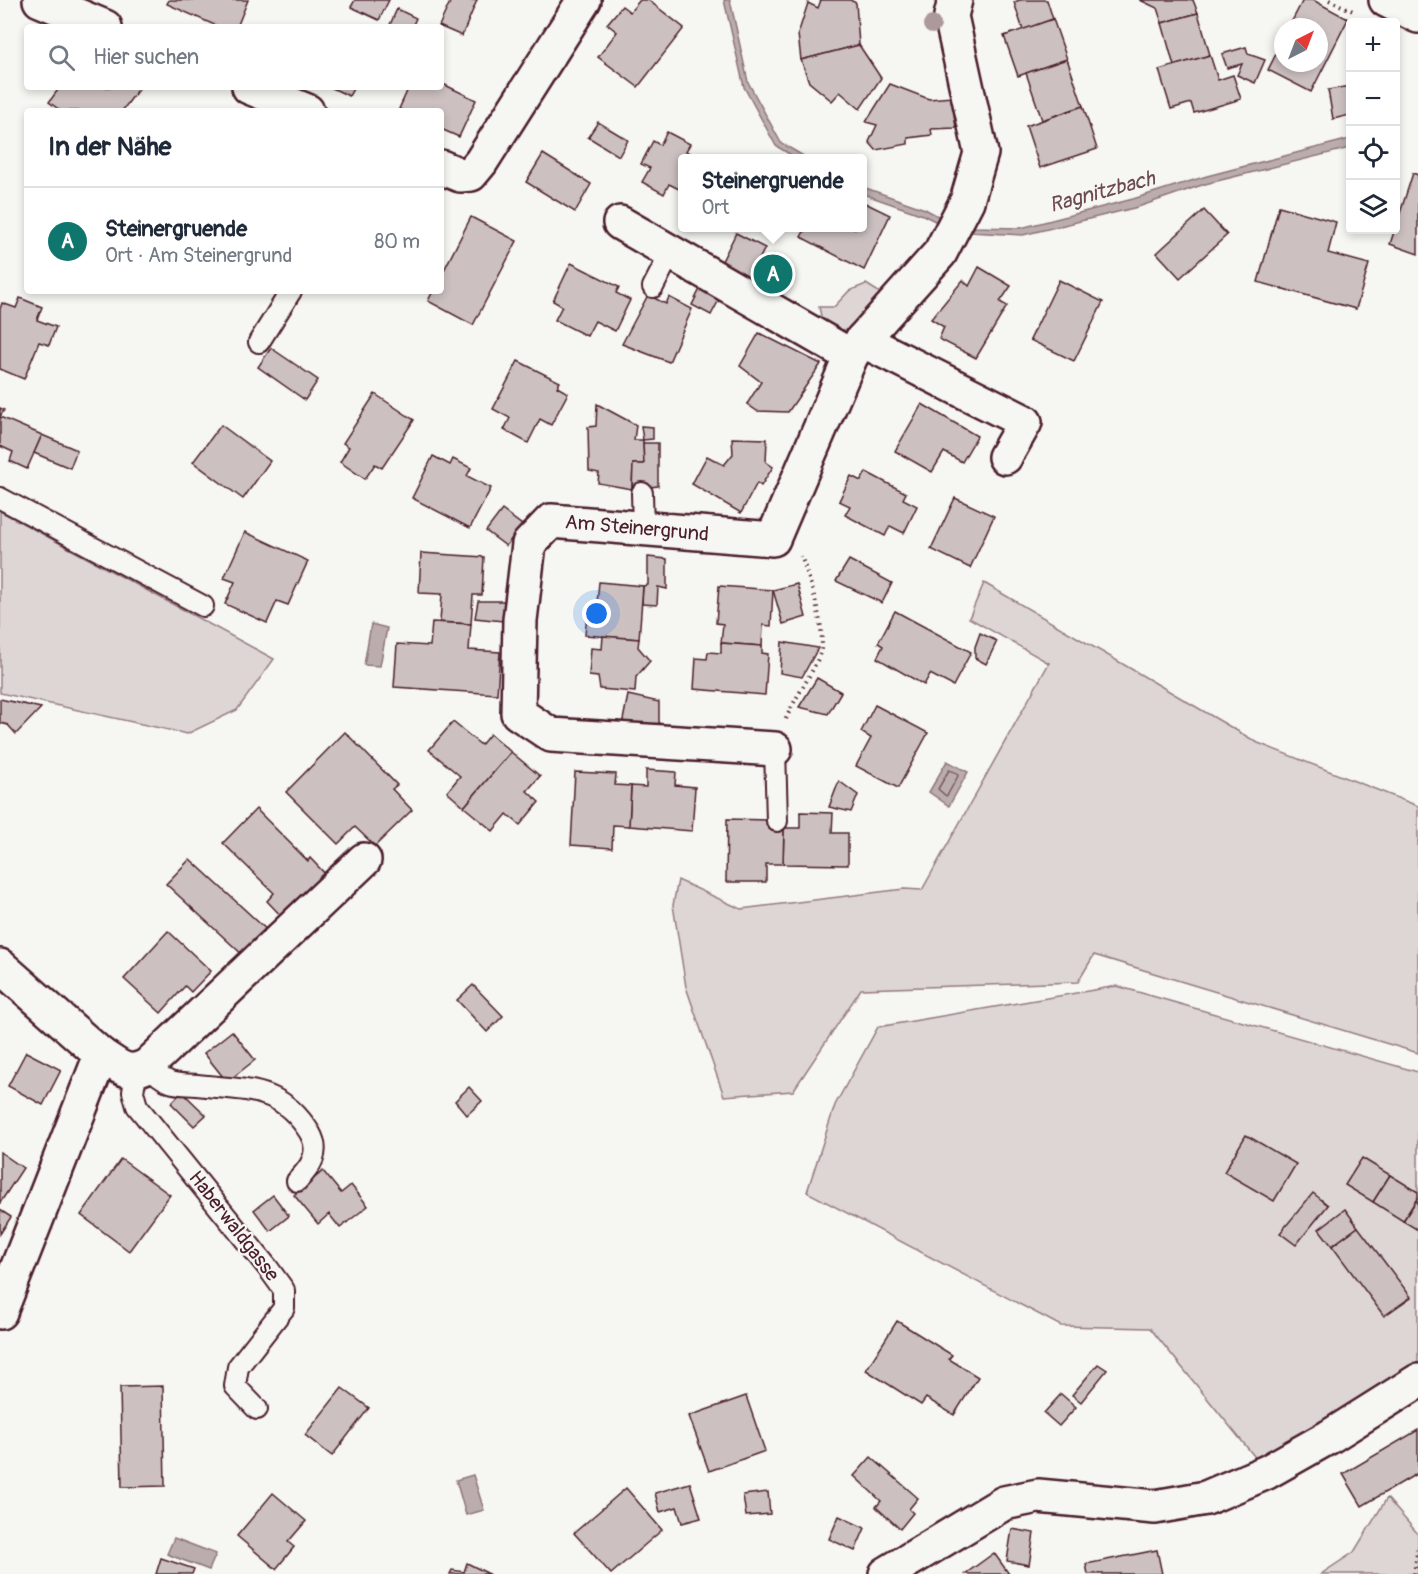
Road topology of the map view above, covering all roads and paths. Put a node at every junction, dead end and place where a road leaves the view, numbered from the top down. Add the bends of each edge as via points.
1 (40, 0) edge
2 (584, 0) edge
3 (955, 0) edge
4 (1386, 0) edge
5 (1418, 16) edge
6 (98, 24) edge
7 (256, 90) edge
8 (300, 108) edge
9 (444, 168) edge
10 (620, 222) dead end
11 (671, 252) junction
12 (653, 287) dead end
13 (289, 294) edge
14 (258, 342) dead end
15 (856, 348) junction
16 (1005, 456) dead end
17 (642, 493) dead end
18 (0, 498) edge
19 (643, 529) junction
20 (809, 578) dead end
21 (203, 606) dead end
22 (791, 709) dead end
23 (775, 749) joint
24 (777, 821) dead end
25 (364, 860) dead end
26 (0, 966) edge
27 (101, 1055) junction
28 (142, 1068) junction
29 (297, 1181) dead end
30 (0, 1312) edge
31 (1418, 1382) edge
32 (257, 1409) dead end
33 (1418, 1546) edge
34 (886, 1574) edge
35 (1414, 1574) edge

1 - 6 street
2 - 9 street via 481,162 471,174 460,175
3 - 15 street, Am Steinergrund via 951,16 981,153 967,201 940,253
4 - 5 street
7 - 8 street
10 - 11 street
11 - 12 lane
11 - 15 street
13 - 14 lane
15 - 16 street via 1025,422
15 - 19 street, Am Steinergrund via 773,539
17 - 19 lane
18 - 21 lane
19 - 23 street, Am Steinergrund via 551,521 529,544 520,620 518,713 551,735
20 - 22 path via 824,637 819,657
23 - 24 lane
25 - 28 street
26 - 27 street
27 - 28 street via 128,1072
27 - 30 street
28 - 29 lane via 171,1083 259,1093 277,1098 291,1108 316,1149 314,1159
28 - 32 lane, Haberwaldgasse via 133,1092 137,1106 284,1290 284,1308 238,1367 236,1386
31 - 34 street via 1267,1472 1206,1498 1155,1507 1038,1496 1004,1503
33 - 35 path

